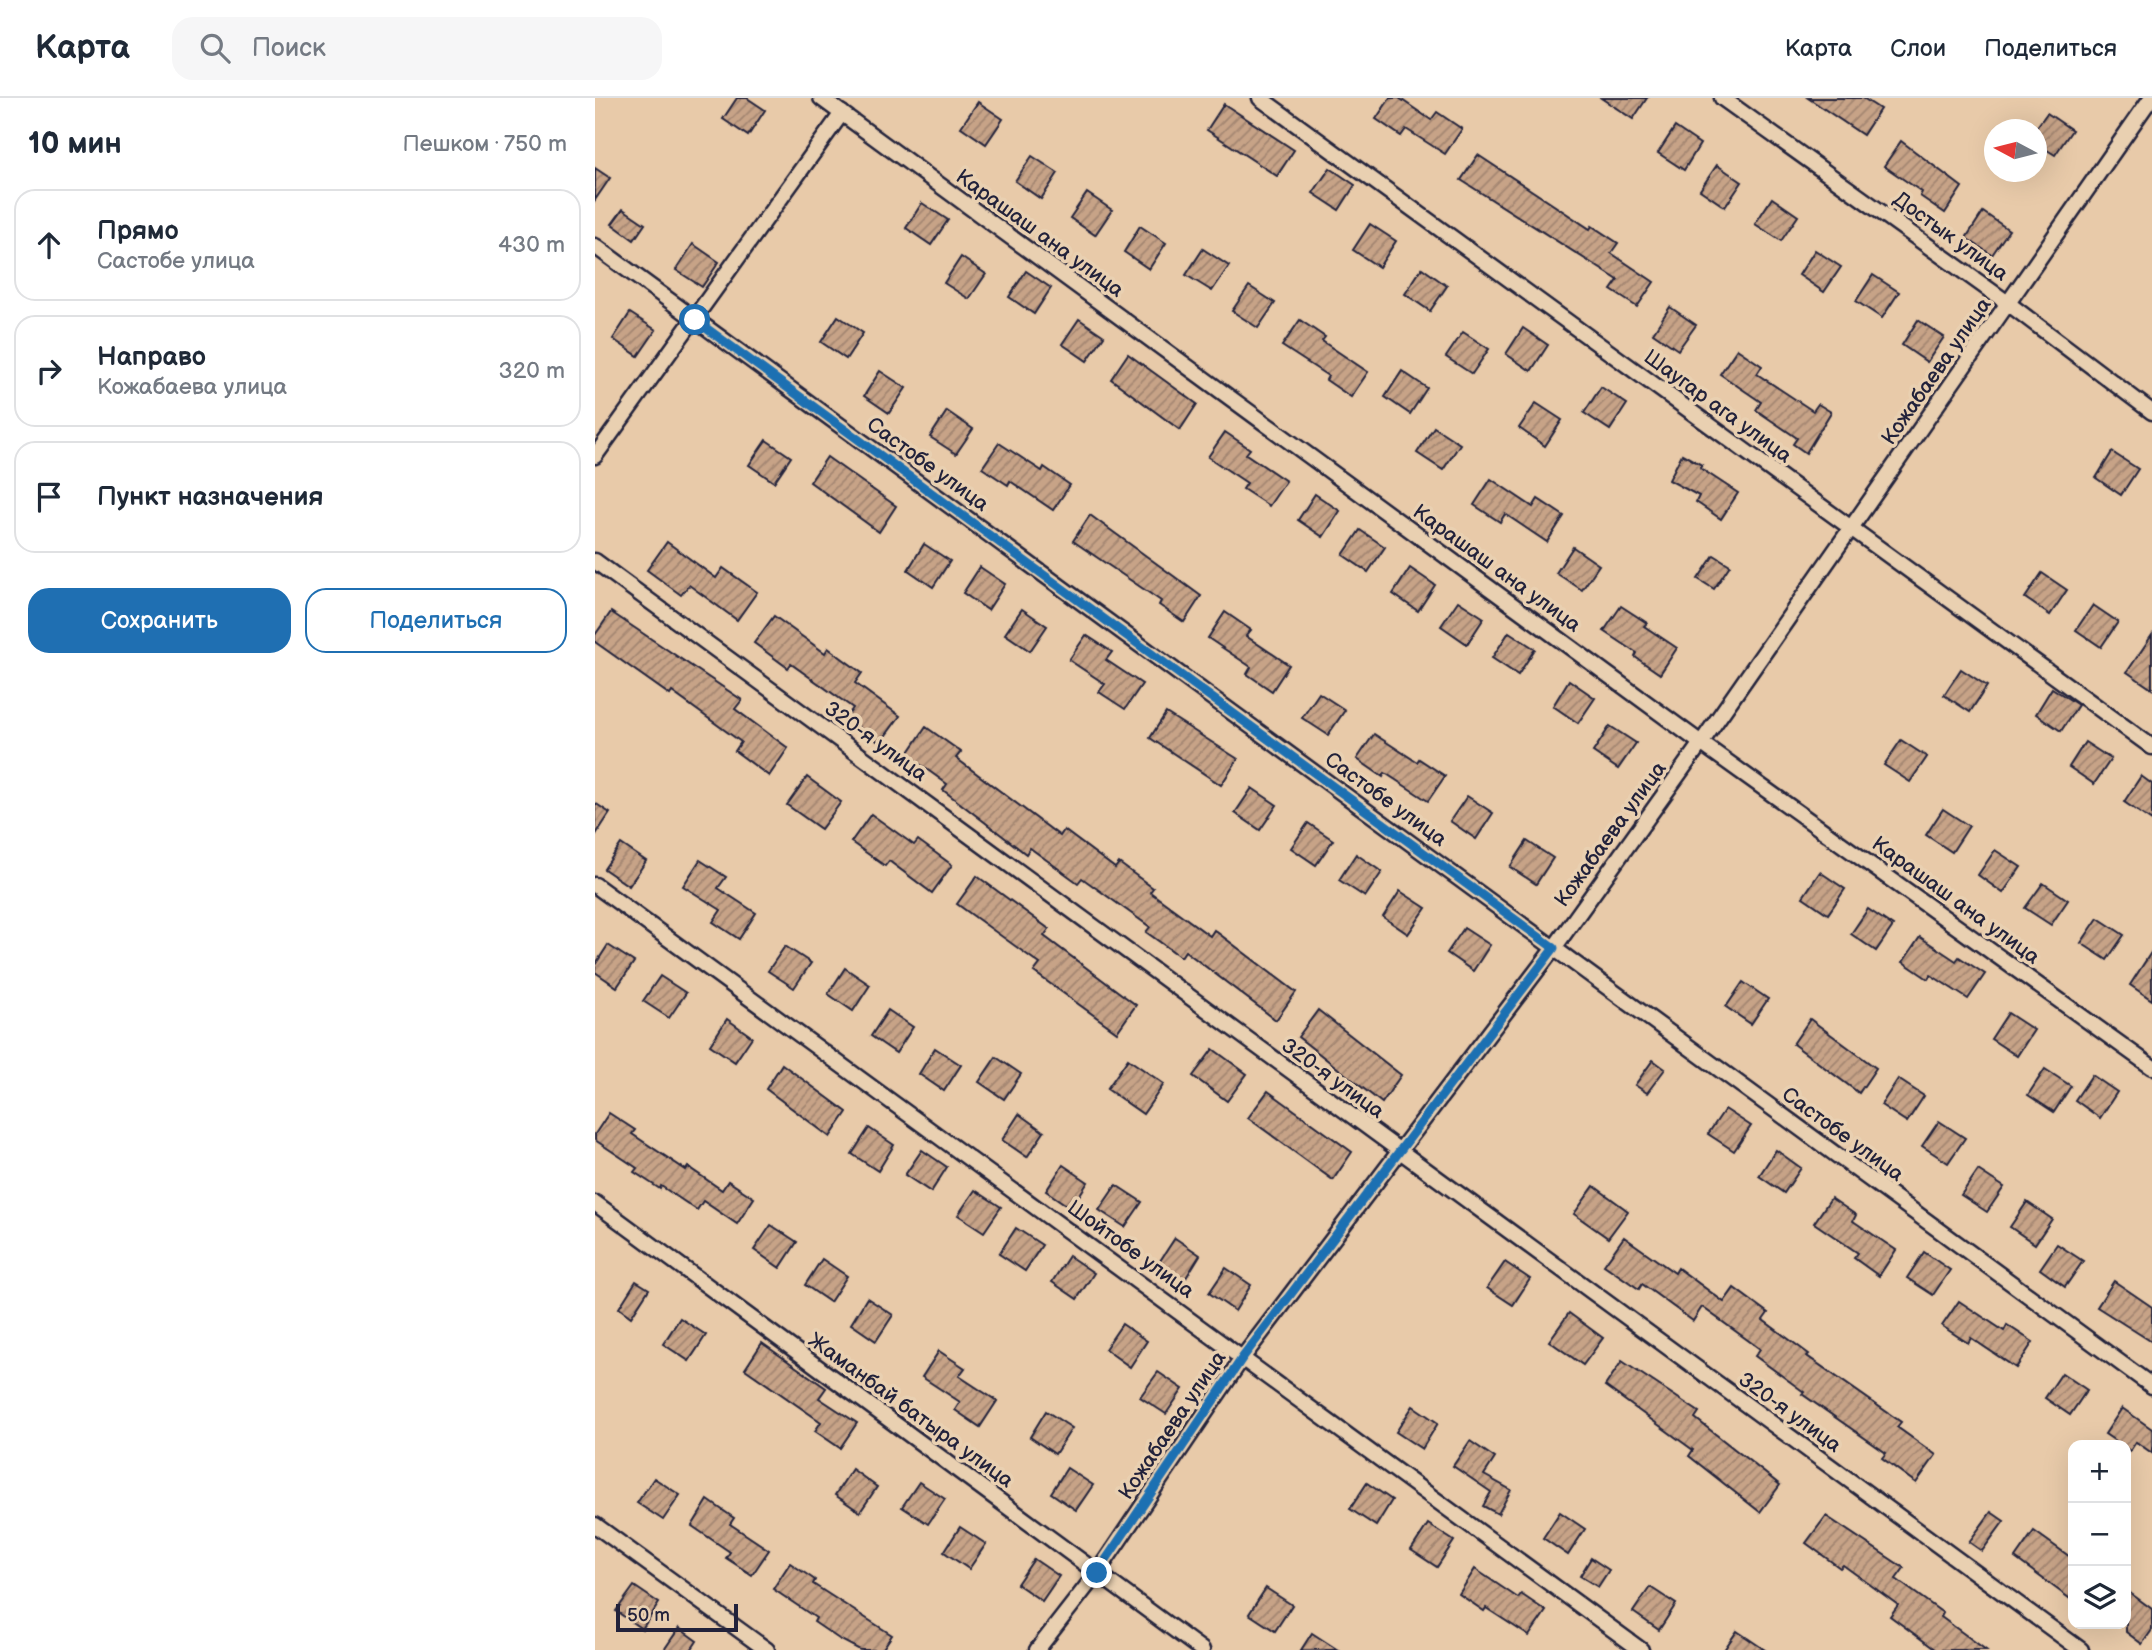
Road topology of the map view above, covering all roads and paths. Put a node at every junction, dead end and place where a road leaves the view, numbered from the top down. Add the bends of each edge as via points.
1 (821, 98) edge
2 (1260, 98) edge
3 (1722, 98) edge
4 (2150, 104) edge
5 (842, 113) junction
6 (595, 246) edge
7 (2009, 304) junction
8 (695, 320) junction
9 (2152, 412) edge
10 (595, 456) edge
11 (1850, 529) junction
12 (595, 561) edge
13 (1701, 743) junction
14 (2152, 747) edge
15 (595, 885) edge
16 (1554, 948) junction
17 (2152, 1067) edge
18 (1398, 1152) junction
19 (595, 1203) edge
20 (1243, 1357) junction
21 (2152, 1386) edge
22 (595, 1525) edge
23 (1097, 1573) junction
24 (767, 1650) edge
25 (1037, 1650) edge
26 (1202, 1650) edge
27 (1641, 1650) edge
28 (2081, 1650) edge

1 - 5 street, Карашаш ана улица
2 - 11 street, Шаугар ага улица
3 - 7 street, Достык улица
4 - 7 street, Кожабаева улица
5 - 8 street
5 - 13 street, Карашаш ана улица
6 - 8 street, Састобе улица
7 - 9 street, Достык улица
7 - 11 street, Кожабаева улица
8 - 10 street
8 - 16 street, Састобе улица
11 - 13 street, Кожабаева улица
11 - 14 street, Шаугар ага улица
12 - 18 street, 320-я улица
13 - 16 street, Кожабаева улица
13 - 17 street, Карашаш ана улица
15 - 20 street, Шойтобе улица
16 - 18 street, Кожабаева улица
16 - 21 street, Састобе улица
18 - 20 street, Кожабаева улица
18 - 28 street, 320-я улица
19 - 23 street, Жаманбай батыра улица
20 - 23 street, Кожабаева улица
20 - 27 street, Шойтобе улица
22 - 24 street
23 - 25 street, Кожабаева улица
23 - 26 street, Жаманбай батыра улица

